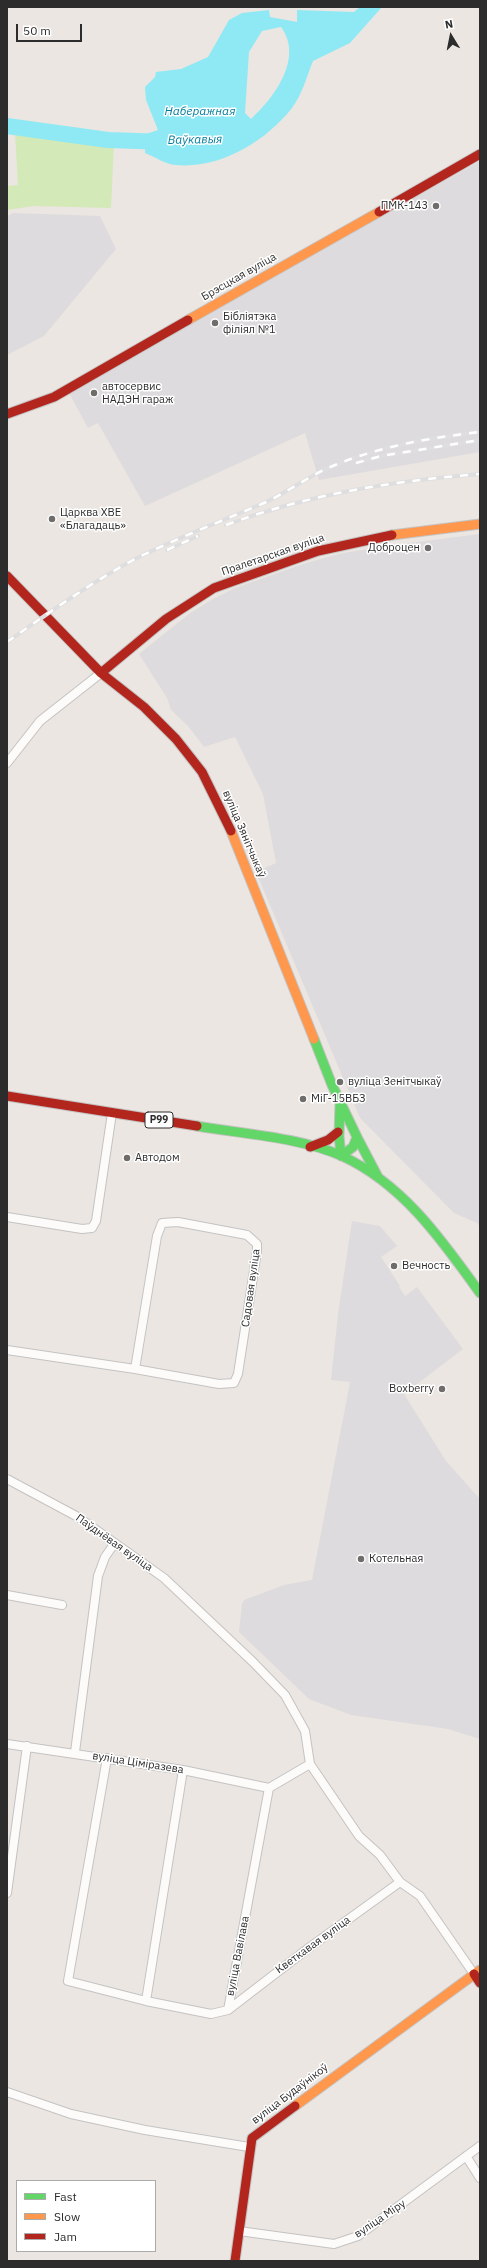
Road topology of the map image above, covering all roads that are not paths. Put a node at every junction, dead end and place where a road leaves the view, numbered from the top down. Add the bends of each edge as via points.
1 (480, 154) edge
2 (7, 414) edge
3 (480, 524) edge
4 (7, 576) edge
5 (101, 673) junction
6 (7, 763) edge
7 (7, 1096) edge
8 (340, 1102) junction
9 (112, 1113) junction
10 (338, 1132) junction
11 (358, 1138) junction
12 (310, 1146) junction
13 (341, 1156) junction
14 (379, 1178) junction
15 (7, 1217) edge
16 (480, 1292) edge
17 (7, 1350) edge
18 (135, 1369) junction
19 (7, 1479) edge
20 (114, 1544) junction
21 (7, 1595) edge
22 (62, 1605) dead end
23 (7, 1744) edge
24 (27, 1746) junction
25 (75, 1752) junction
26 (107, 1758) junction
27 (310, 1764) junction
28 (183, 1770) junction
29 (269, 1788) junction
30 (400, 1882) junction
31 (7, 1893) edge
32 (477, 1972) edge
33 (480, 1983) edge
34 (146, 2001) junction
35 (228, 2010) junction
36 (7, 2092) edge
37 (480, 2146) edge
38 (249, 2147) junction
39 (466, 2156) junction
40 (480, 2178) edge
41 (239, 2231) junction
42 (235, 2261) edge

1 - 2 main road, Брэсцкая вуліца via 54,397
3 - 5 main road, Пралетарская вуліца via 369,537 310,552 208,591
4 - 5 main road, вуліца Зянітчыкаў
5 - 6 street via 40,721
5 - 8 main road, вуліца Зянітчыкаў via 144,707 176,739 210,786 224,814
7 - 9 main road, Р99
8 - 10 main road via 341,1122
8 - 11 main road, вуліца Зянітчыкаў
9 - 12 main road, Р99
9 - 15 street via 96,1221 92,1228 82,1229
10 - 12 main road via 328,1140
10 - 13 main road
11 - 13 main road via 353,1147
11 - 14 main road, вуліца Зянітчыкаў
12 - 13 main road, Р99
13 - 14 main road, Р99
14 - 16 main road, Р99 via 422,1218 445,1244
17 - 18 street, Садовая вуліца
18 - 18 street, Садовая вуліца via 219,1384 234,1382 238,1374 258,1251 257,1244 246,1234 178,1222 162,1223 157,1236
19 - 20 street, Паўднёвая вуліца via 78,1517
20 - 25 street via 98,1576
20 - 27 street, Паўднёвая вуліца via 164,1578 285,1695 305,1731
21 - 22 street
23 - 24 street, вуліца Ціміразева
24 - 25 street, вуліца Ціміразева
24 - 31 street
25 - 26 street, вуліца Ціміразева
26 - 28 street, вуліца Ціміразева
26 - 34 street, вуліца Вавілава via 68,1981
27 - 29 street
27 - 30 street via 359,1836 380,1855
28 - 29 street, вуліца Ціміразева
28 - 34 street
29 - 35 street, вуліца Вавілава
30 - 32 street via 420,1896
30 - 35 street, Кветкавая вуліца
32 - 33 main road
32 - 38 main road, вуліца Будаўнікоў via 265,2126 252,2138
34 - 35 street, вуліца Вавілава via 211,2014
36 - 38 street via 71,2114 145,2130
37 - 39 street, вуліца Міру
38 - 41 main road
39 - 40 street
39 - 41 street, вуліца Міру via 358,2236 334,2244
41 - 42 main road

